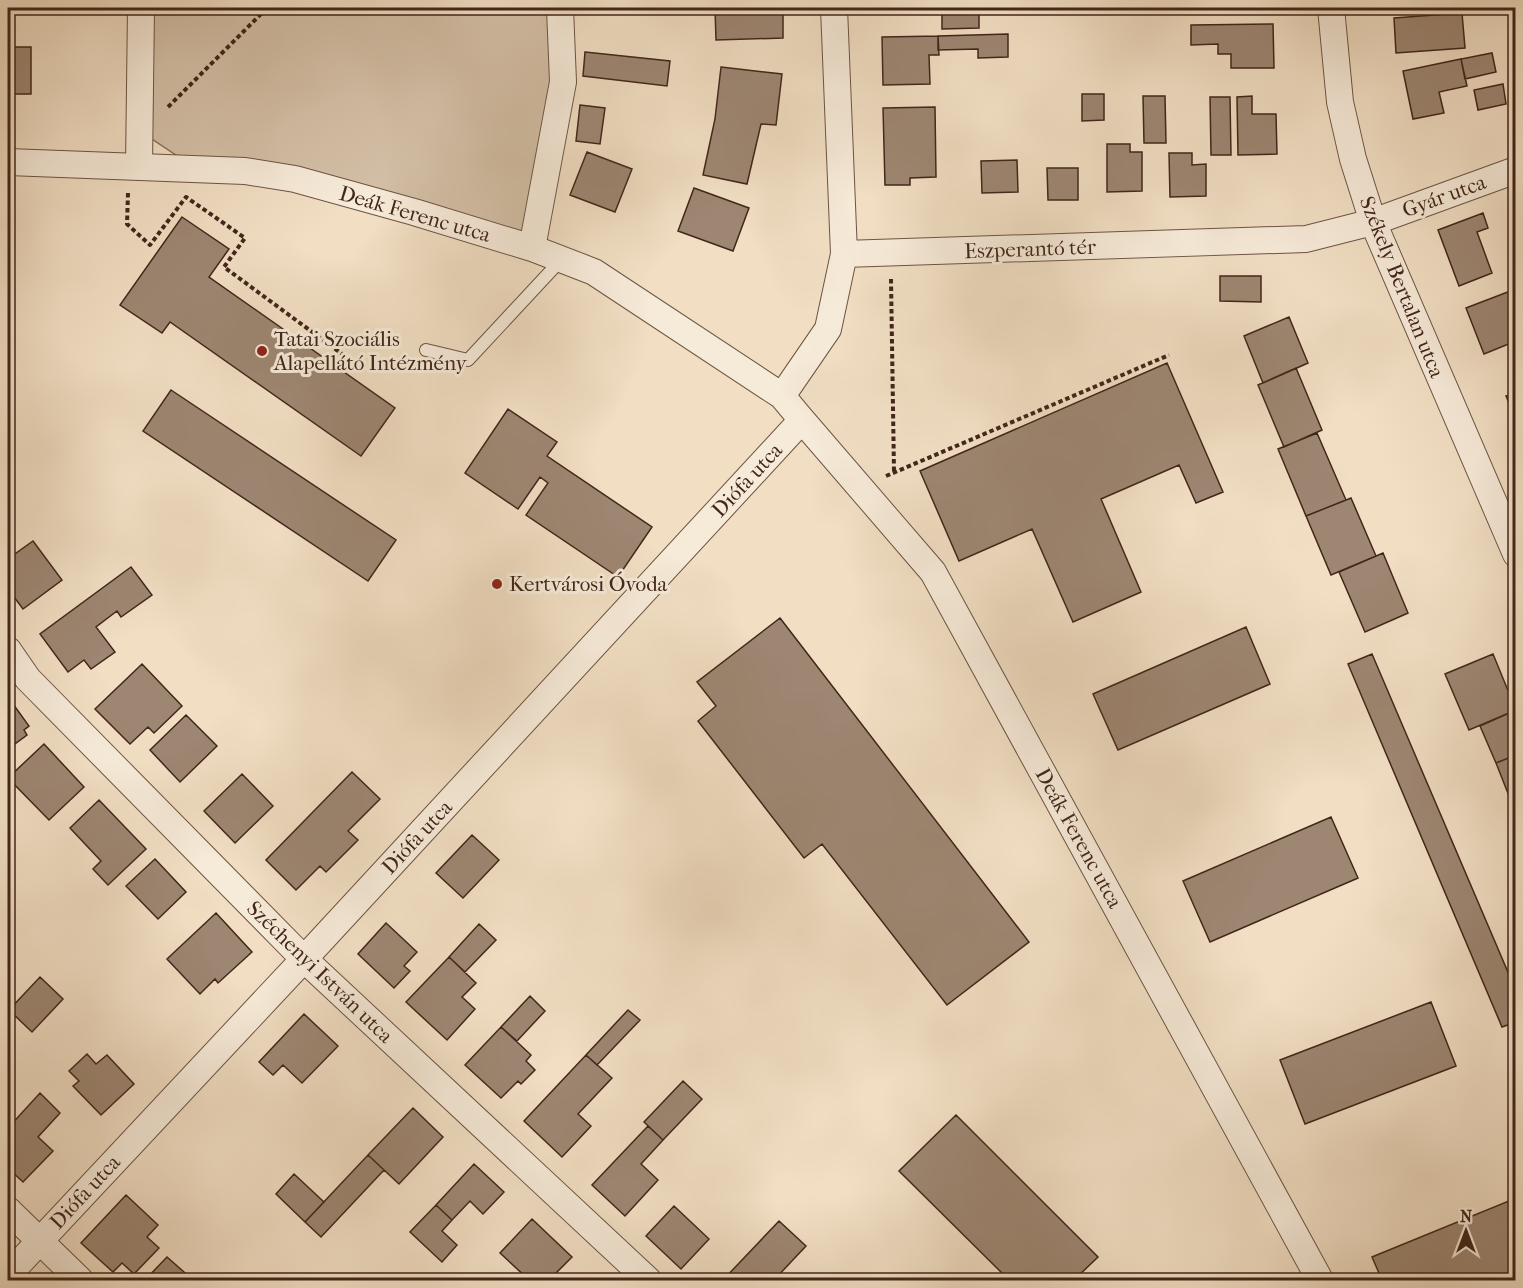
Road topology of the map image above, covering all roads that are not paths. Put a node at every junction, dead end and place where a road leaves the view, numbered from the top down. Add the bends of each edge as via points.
1 (141, 8) edge
2 (560, 8) edge
3 (834, 8) edge
4 (1331, 8) edge
5 (8, 162) edge
6 (134, 165) junction
7 (1515, 170) edge
8 (1372, 222) junction
9 (531, 248) junction
10 (844, 254) junction
11 (561, 260) junction
12 (426, 350) dead end
13 (782, 396) junction
14 (802, 420) junction
15 (1515, 554) edge
16 (8, 650) edge
17 (304, 959) junction
18 (8, 1210) edge
19 (39, 1241) junction
20 (8, 1275) edge
21 (80, 1281) edge
22 (648, 1281) edge
23 (1320, 1281) edge

1 - 6 street via 140,131
2 - 9 street via 563,82
3 - 10 street
4 - 8 street, Székely Bertalan utca via 1340,102
5 - 6 street, Deák Ferenc utca
6 - 9 street, Deák Ferenc utca via 245,171 295,179
7 - 8 street, Gyár utca
8 - 10 street, Eszperantó tér via 1306,239
8 - 15 street, Székely Bertalan utca
9 - 11 street, Deák Ferenc utca
10 - 13 street via 828,329
11 - 12 lane via 468,360
11 - 13 street, Deák Ferenc utca via 594,272
13 - 14 street
14 - 17 street, Diófa utca
14 - 23 street, Deák Ferenc utca via 933,572
16 - 17 street, Széchenyi István utca via 28,679
17 - 19 street, Diófa utca
17 - 22 street, Széchenyi István utca
18 - 19 street
19 - 20 street, Diófa utca
19 - 21 street

